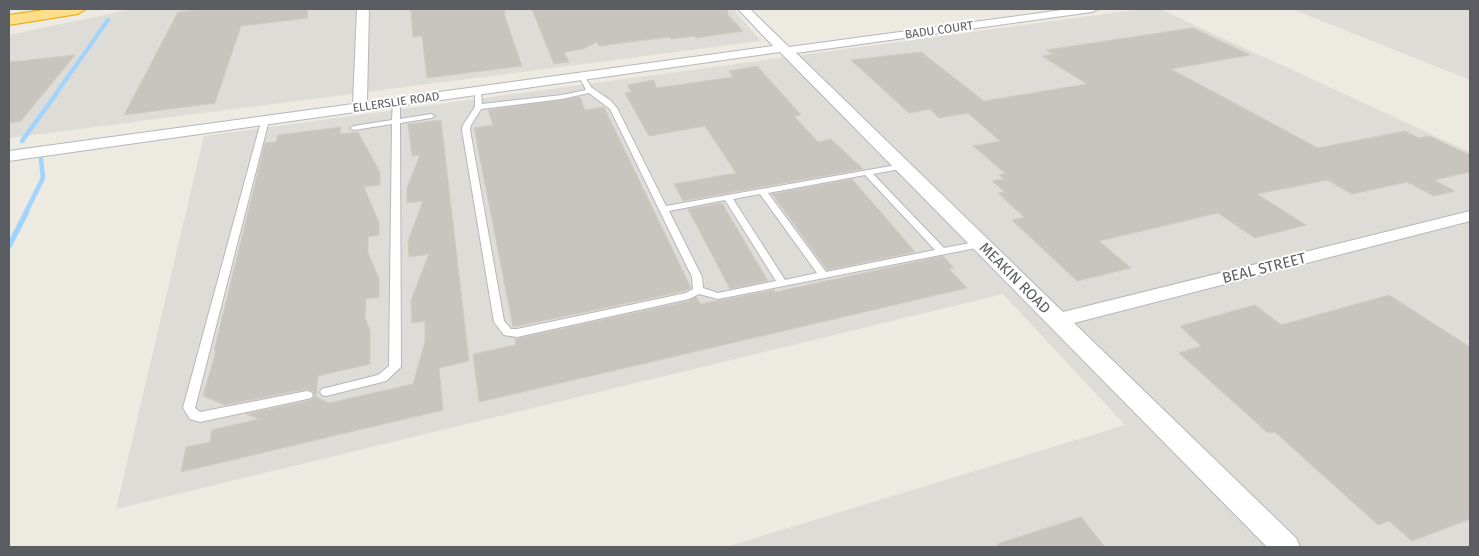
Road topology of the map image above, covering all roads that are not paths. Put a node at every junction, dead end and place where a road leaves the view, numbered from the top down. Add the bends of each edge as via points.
1 (78, 9) edge
2 (363, 9) edge
3 (744, 9) edge
4 (1092, 9) edge
5 (9, 20) edge
6 (785, 49) junction
7 (582, 76) junction
8 (477, 91) junction
9 (589, 91) junction
10 (396, 102) junction
11 (360, 107) junction
12 (479, 107) junction
13 (431, 116) dead end
14 (266, 120) junction
15 (396, 122) junction
16 (354, 128) dead end
17 (9, 156) edge
18 (902, 166) junction
19 (867, 172) junction
20 (762, 191) junction
21 (728, 197) junction
22 (663, 209) junction
23 (1470, 216) edge
24 (981, 244) junction
25 (942, 252) junction
26 (824, 276) junction
27 (783, 284) junction
28 (698, 290) junction
29 (1057, 320) junction
30 (326, 392) dead end
31 (307, 395) dead end
32 (1286, 547) edge

1 - 5 highway
2 - 11 street
3 - 6 street, MEAKIN ROAD
4 - 6 street, BADU COURT
6 - 7 street, ELLERSLIE ROAD
6 - 18 street, MEAKIN ROAD
7 - 8 street, ELLERSLIE ROAD
7 - 9 lane
8 - 10 street, ELLERSLIE ROAD
8 - 12 lane
9 - 12 lane
9 - 22 lane via 613,108
10 - 11 street, ELLERSLIE ROAD
10 - 15 lane
11 - 14 street, ELLERSLIE ROAD
12 - 28 lane via 466,130 499,322 504,329 517,333 689,296
13 - 15 lane
14 - 17 street, ELLERSLIE ROAD
14 - 31 lane via 190,412 200,417
15 - 16 lane
15 - 30 lane via 395,368 382,378
18 - 19 lane
18 - 24 street, MEAKIN ROAD
19 - 20 lane
19 - 25 lane
20 - 21 lane
20 - 26 lane
21 - 22 lane
21 - 27 lane
22 - 28 lane via 697,277
23 - 29 street, BEAL STREET
24 - 25 lane
24 - 29 street, MEAKIN ROAD
25 - 26 lane
26 - 27 lane
27 - 28 lane via 718,296
29 - 32 street, MEAKIN ROAD

